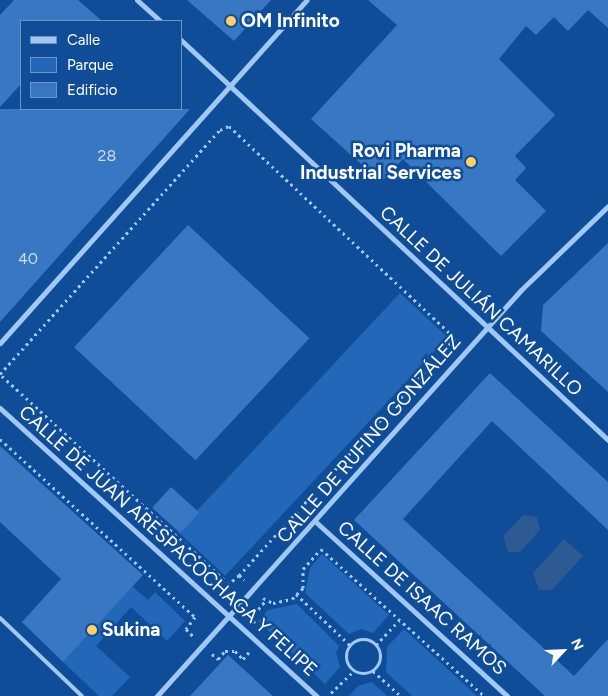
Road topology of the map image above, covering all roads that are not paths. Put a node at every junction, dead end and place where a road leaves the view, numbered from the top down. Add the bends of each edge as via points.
1 (137, 0) edge
2 (307, 0) edge
3 (159, 20) edge
4 (182, 41) edge
5 (230, 84) junction
6 (608, 206) edge
7 (488, 328) junction
8 (0, 343) edge
9 (0, 408) edge
10 (608, 440) edge
11 (317, 523) junction
12 (0, 618) edge
13 (231, 618) junction
14 (82, 696) edge
15 (157, 696) edge
16 (316, 696) edge
17 (507, 696) edge

1 - 3 street
2 - 5 street
4 - 5 street, CALLE DE JULIÁN CAMARILLO
5 - 7 street, CALLE DE JULIÁN CAMARILLO
5 - 8 street
6 - 7 street, CALLE DE RUFINO GONZÁLEZ
7 - 10 street, CALLE DE JULIÁN CAMARILLO
7 - 11 street, CALLE DE RUFINO GONZÁLEZ
9 - 13 street, CALLE DE JUAN ARESPACOCHAGA Y FELIPE
11 - 13 street, CALLE DE RUFINO GONZÁLEZ
11 - 17 street, CALLE DE ISAAC RAMOS
12 - 14 lane
13 - 15 street, CALLE DE RUFINO GONZÁLEZ
13 - 16 street, CALLE DE JUAN ARESPACOCHAGA Y FELIPE

